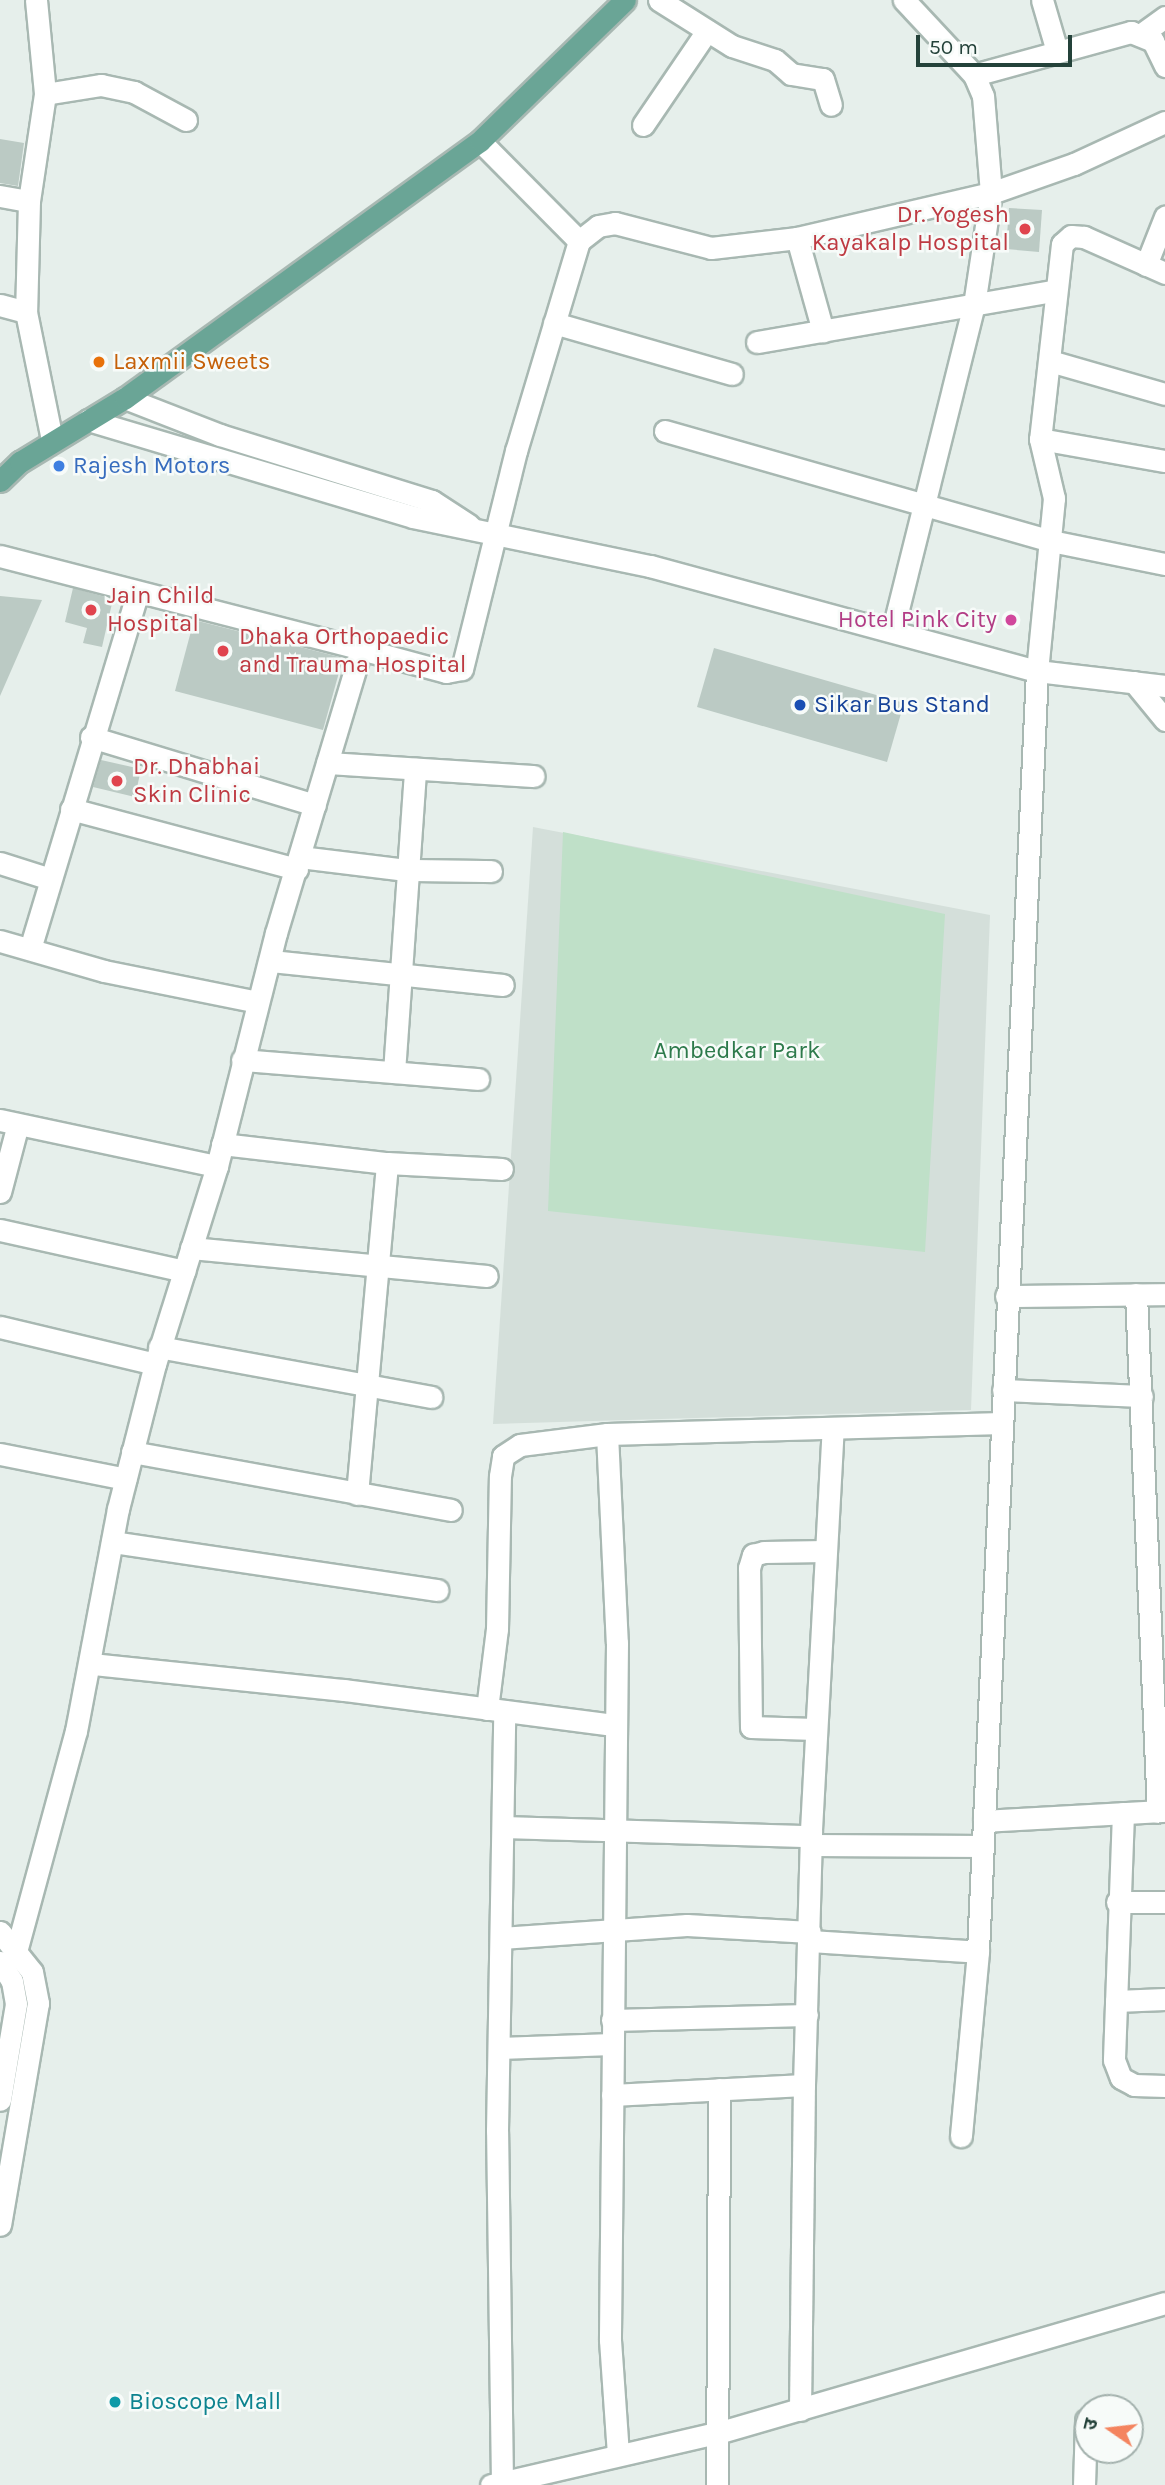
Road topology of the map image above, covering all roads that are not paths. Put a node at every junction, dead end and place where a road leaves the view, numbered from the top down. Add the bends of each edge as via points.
1 (36, 0) edge
2 (625, 0) edge
3 (659, 0) edge
4 (904, 0) edge
5 (1042, 0) edge
6 (1165, 17) edge
7 (707, 31) junction
8 (1143, 33) junction
9 (1056, 48) junction
10 (1165, 66) edge
11 (975, 75) junction
12 (45, 94) junction
13 (831, 105) dead end
14 (186, 120) dead end
15 (1165, 121) edge
16 (643, 125) dead end
17 (480, 141) junction
18 (991, 193) junction
19 (0, 196) edge
20 (29, 201) junction
21 (1165, 217) edge
22 (797, 238) junction
23 (579, 241) junction
24 (1155, 269) edge
25 (1053, 291) junction
26 (0, 305) edge
27 (974, 305) junction
28 (26, 312) junction
29 (554, 323) junction
30 (823, 331) junction
31 (757, 342) dead end
32 (1050, 361) junction
33 (733, 374) dead end
34 (1165, 394) edge
35 (125, 398) junction
36 (88, 420) junction
37 (665, 431) dead end
38 (1040, 439) junction
39 (52, 440) junction
40 (1165, 461) edge
41 (0, 481) edge
42 (923, 503) junction
43 (469, 525) junction
44 (496, 531) junction
45 (1051, 541) junction
46 (0, 556) edge
47 (1165, 564) edge
48 (137, 595) junction
49 (893, 629) junction
50 (361, 649) junction
51 (1037, 671) junction
52 (1134, 682) junction
53 (1165, 685) edge
54 (1165, 720) edge
55 (91, 737) junction
56 (327, 764) junction
57 (415, 769) junction
58 (534, 776) dead end
59 (316, 805) junction
60 (71, 809) junction
61 (0, 863) edge
62 (298, 863) junction
63 (406, 870) junction
64 (491, 872) dead end
65 (50, 879) junction
66 (0, 942) edge
67 (30, 949) junction
68 (271, 961) junction
69 (398, 974) junction
70 (503, 985) dead end
71 (258, 1002) junction
72 (242, 1060) junction
73 (394, 1072) junction
74 (478, 1079) dead end
75 (9, 1122) edge
76 (222, 1144) junction
77 (387, 1163) junction
78 (217, 1166) junction
79 (502, 1169) dead end
80 (0, 1192) edge
81 (0, 1230) edge
82 (191, 1248) junction
83 (379, 1269) junction
84 (185, 1271) junction
85 (487, 1276) dead end
86 (1136, 1294) junction
87 (1165, 1294) edge
88 (1006, 1296) junction
89 (0, 1327) edge
90 (157, 1356) junction
91 (368, 1386) junction
92 (1003, 1390) junction
93 (1142, 1396) junction
94 (430, 1397) dead end
95 (1155, 1422) edge
96 (1002, 1423) junction
97 (833, 1429) junction
98 (607, 1434) junction
99 (132, 1452) junction
100 (0, 1454) edge
101 (126, 1479) junction
102 (357, 1494) junction
103 (451, 1510) dead end
104 (113, 1542) junction
105 (825, 1551) junction
106 (1158, 1556) edge
107 (438, 1590) dead end
108 (92, 1664) junction
109 (496, 1710) junction
110 (613, 1725) junction
111 (816, 1729) junction
112 (1161, 1811) edge
113 (1123, 1813) junction
114 (984, 1821) junction
115 (503, 1827) junction
116 (613, 1833) junction
117 (811, 1841) junction
118 (983, 1846) junction
119 (1117, 1902) junction
120 (1165, 1902) edge
121 (613, 1930) junction
122 (0, 1932) edge
123 (810, 1937) junction
124 (501, 1938) junction
125 (17, 1948) junction
126 (978, 1952) junction
127 (0, 1962) edge
128 (1165, 1999) edge
129 (1116, 2001) junction
130 (807, 2015) junction
131 (612, 2020) junction
132 (612, 2044) junction
133 (499, 2048) junction
134 (804, 2085) junction
135 (1165, 2086) edge
136 (719, 2089) junction
137 (612, 2095) junction
138 (0, 2100) edge
139 (0, 2107) edge
140 (23, 2109) junction
141 (961, 2136) dead end
142 (0, 2225) edge
143 (1165, 2303) edge
144 (800, 2410) junction
145 (721, 2432) junction
146 (618, 2454) junction
147 (1085, 2464) edge
148 (496, 2484) edge
149 (717, 2485) edge
150 (1084, 2485) edge

1 - 12 street
2 - 17 main road
3 - 7 street
4 - 11 street
5 - 9 street
6 - 8 street
7 - 13 street via 775,60 792,74 823,79
7 - 16 street
8 - 9 street via 1116,33
8 - 10 street
9 - 11 street
11 - 18 street via 983,96
12 - 14 street via 101,85 134,92
12 - 20 street
15 - 18 street via 1074,164
17 - 23 street
17 - 35 main road
18 - 22 street
18 - 27 street
19 - 20 street
20 - 28 street
21 - 24 street
22 - 23 street via 711,248 615,223 598,226
22 - 30 street
23 - 29 street
24 - 25 street via 1071,236 1062,244
25 - 27 street
25 - 32 street
26 - 28 street
27 - 30 street
27 - 42 street
28 - 39 street
29 - 33 street
29 - 44 street
30 - 31 street
32 - 34 street
32 - 38 street
35 - 36 main road
35 - 43 street via 220,435 432,500
36 - 39 main road
36 - 43 street via 412,517
37 - 42 street
38 - 40 street
38 - 45 street via 1042,467 1053,487
39 - 41 main road
42 - 45 street
42 - 49 street
43 - 44 street
44 - 49 street
44 - 50 street via 457,674
45 - 47 street
45 - 51 street
46 - 48 street
48 - 50 street
48 - 55 street
49 - 51 street
50 - 56 street
51 - 52 street
51 - 88 street
52 - 53 street
52 - 54 street
55 - 59 street
55 - 60 street
56 - 57 street
56 - 59 street
57 - 58 street
57 - 63 street
59 - 62 street
60 - 62 street
60 - 65 street
61 - 65 street
62 - 63 street
62 - 68 street
63 - 64 street
63 - 69 street
65 - 67 street
66 - 67 street
67 - 71 street via 104,971
68 - 69 street
68 - 71 street
69 - 70 street
69 - 73 street
71 - 72 street
72 - 73 street
72 - 76 street
73 - 74 street
75 - 78 street
75 - 80 street
76 - 77 street
76 - 78 street
77 - 79 street
77 - 83 street
78 - 82 street
81 - 84 street
82 - 83 street
82 - 84 street
83 - 85 street
83 - 91 street
84 - 90 street
86 - 87 street
86 - 88 street
86 - 93 street
88 - 92 street
89 - 90 street
90 - 91 street
90 - 99 street
91 - 94 street
91 - 102 street
92 - 93 street
92 - 96 street
93 - 95 street
95 - 106 street
96 - 97 street
96 - 114 street
97 - 98 street
97 - 105 street
98 - 109 street via 520,1445 503,1456
98 - 110 street via 617,1643
99 - 101 street
99 - 102 street
100 - 101 street
101 - 104 street
102 - 103 street
104 - 107 street
104 - 108 street
105 - 111 street
105 - 111 street via 764,1552 752,1555 749,1569 751,1727
106 - 112 street
108 - 109 street
108 - 125 street
109 - 110 street
109 - 115 street
110 - 116 street
111 - 117 street
112 - 113 street
113 - 114 street
113 - 119 street
114 - 118 street
115 - 116 street
115 - 124 street
116 - 117 street
116 - 121 street
117 - 118 street
117 - 123 street
118 - 126 street
119 - 120 street
119 - 129 street
121 - 123 street via 688,1925
121 - 124 street
121 - 131 street
122 - 125 street
123 - 126 street
123 - 130 street
124 - 133 street
125 - 140 street via 32,1972 38,2003
126 - 141 street
127 - 138 street via 12,1981 16,2004
128 - 129 street
129 - 135 street via 1114,2060 1121,2078 1134,2085
130 - 131 street
130 - 134 street
131 - 132 street
132 - 133 street
132 - 137 street
133 - 148 street
134 - 136 street
134 - 144 street
136 - 137 street
136 - 145 street
137 - 146 street via 610,2340
139 - 140 street
140 - 142 street
143 - 144 street
144 - 145 street
145 - 146 street
145 - 149 street
146 - 148 street
147 - 150 street

